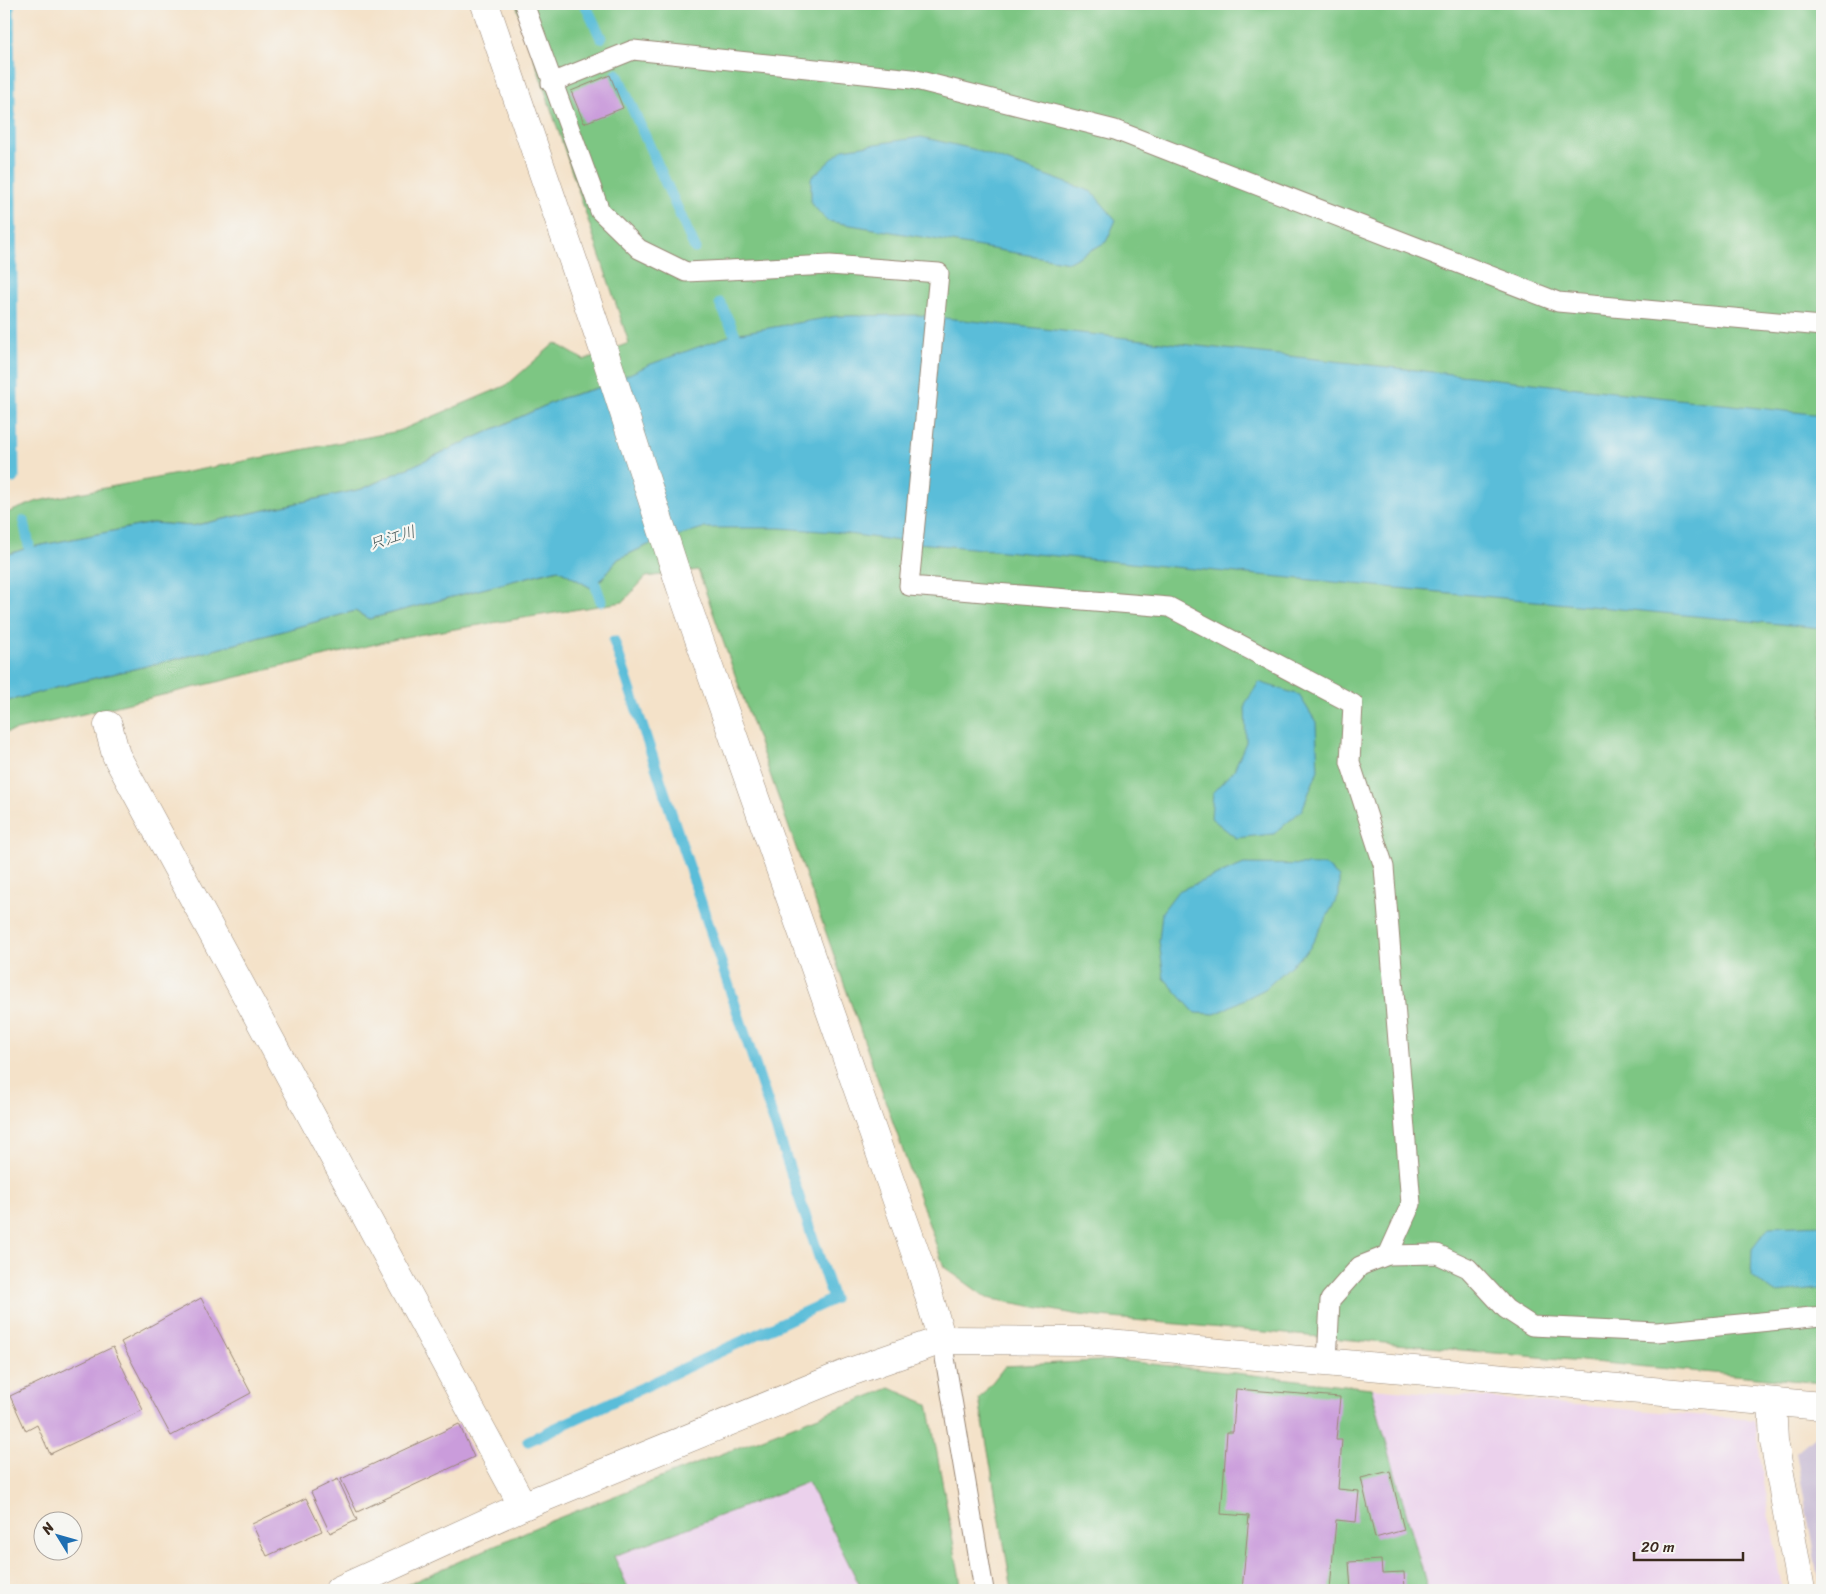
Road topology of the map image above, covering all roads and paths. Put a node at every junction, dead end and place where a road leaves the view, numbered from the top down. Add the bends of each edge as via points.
1 (485, 4) edge
2 (524, 4) edge
3 (551, 83) junction
4 (1822, 326) edge
5 (108, 725) dead end
6 (1388, 1255) junction
7 (1822, 1316) edge
8 (942, 1340) junction
9 (1327, 1363) junction
10 (1772, 1402) junction
11 (1822, 1406) edge
12 (523, 1506) junction
13 (339, 1590) edge
14 (984, 1590) edge
15 (1801, 1590) edge

1 - 8 street via 680,585 920,1266
2 - 3 lane
3 - 4 lane via 633,50 912,79 1115,130 1558,302
3 - 6 lane via 600,211 639,249 686,272 830,265 939,273 909,586 1169,607 1353,704 1350,762 1384,867 1411,1204
5 - 12 street via 116,755
6 - 7 lane via 1437,1254 1468,1268 1506,1308 1532,1326 1657,1332
6 - 9 lane via 1360,1266 1330,1300
8 - 9 street via 1086,1341
8 - 12 street via 850,1372
8 - 14 lane
9 - 10 street
10 - 11 street
10 - 15 street via 1774,1441
12 - 13 street

